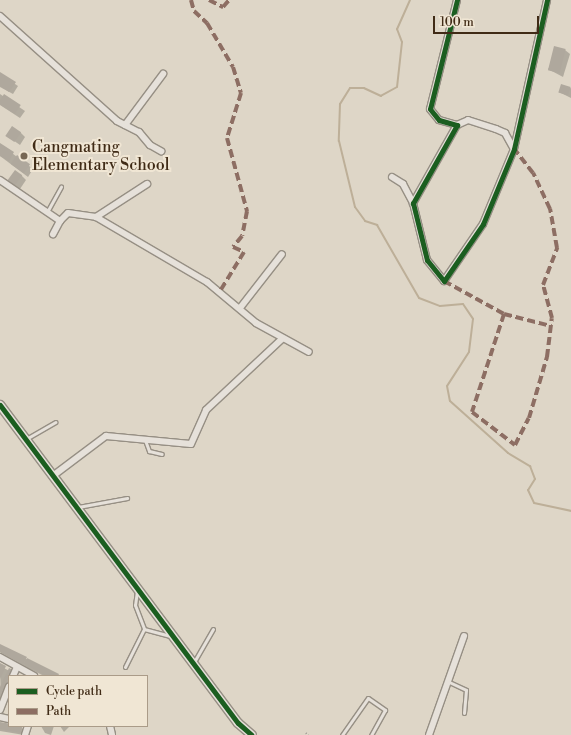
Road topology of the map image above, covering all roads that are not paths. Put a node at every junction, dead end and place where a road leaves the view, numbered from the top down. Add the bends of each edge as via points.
1 (457, 0) edge
2 (547, 0) edge
3 (0, 16) edge
4 (163, 74) dead end
5 (125, 125) junction
6 (457, 125) junction
7 (514, 149) junction
8 (160, 151) dead end
9 (392, 177) dead end
10 (0, 180) edge
11 (147, 184) dead end
12 (61, 187) dead end
13 (413, 203) junction
14 (47, 212) junction
15 (96, 217) junction
16 (60, 221) junction
17 (53, 234) dead end
18 (282, 254) dead end
19 (240, 308) junction
20 (283, 338) junction
21 (309, 352) dead end
22 (0, 405) edge
23 (55, 422) dead end
24 (24, 440) junction
25 (145, 440) junction
26 (162, 454) dead end
27 (54, 475) junction
28 (128, 498) dead end
29 (78, 507) junction
30 (138, 589) junction
31 (144, 629) junction
32 (213, 629) dead end
33 (172, 636) junction
34 (464, 636) dead end
35 (0, 657) edge
36 (193, 663) junction
37 (17, 667) junction
38 (125, 667) dead end
39 (13, 675) edge
40 (32, 675) edge
41 (447, 681) junction
42 (8, 690) edge
43 (0, 710) edge
44 (464, 713) dead end
45 (252, 735) edge
46 (342, 735) edge
47 (371, 735) edge
48 (429, 735) edge

1 - 6 street via 430,109 439,120
2 - 7 street
3 - 5 street via 117,121
4 - 5 street
5 - 8 street via 139,132 150,145
6 - 7 street via 468,120 496,129 505,133
6 - 13 street
7 - 13 street via 483,224 444,281 427,260
9 - 13 street via 403,184
10 - 14 street
11 - 15 street
12 - 14 lane
14 - 16 street
15 - 16 street via 68,214
15 - 19 street via 208,282
16 - 17 street
18 - 19 street
19 - 20 street
20 - 21 street
20 - 25 street via 206,410 191,444
22 - 24 street
23 - 24 lane
24 - 27 street
25 - 26 lane via 149,451
25 - 27 street via 106,436
27 - 29 street
28 - 29 lane
29 - 30 street
30 - 31 lane via 135,605
30 - 33 street
31 - 33 lane
31 - 38 lane
32 - 36 lane
33 - 36 street
34 - 41 street
35 - 37 street
36 - 45 street
37 - 39 street
37 - 40 street
41 - 44 lane via 466,690
41 - 48 street
42 - 43 street
46 - 47 lane via 368,698 386,710

